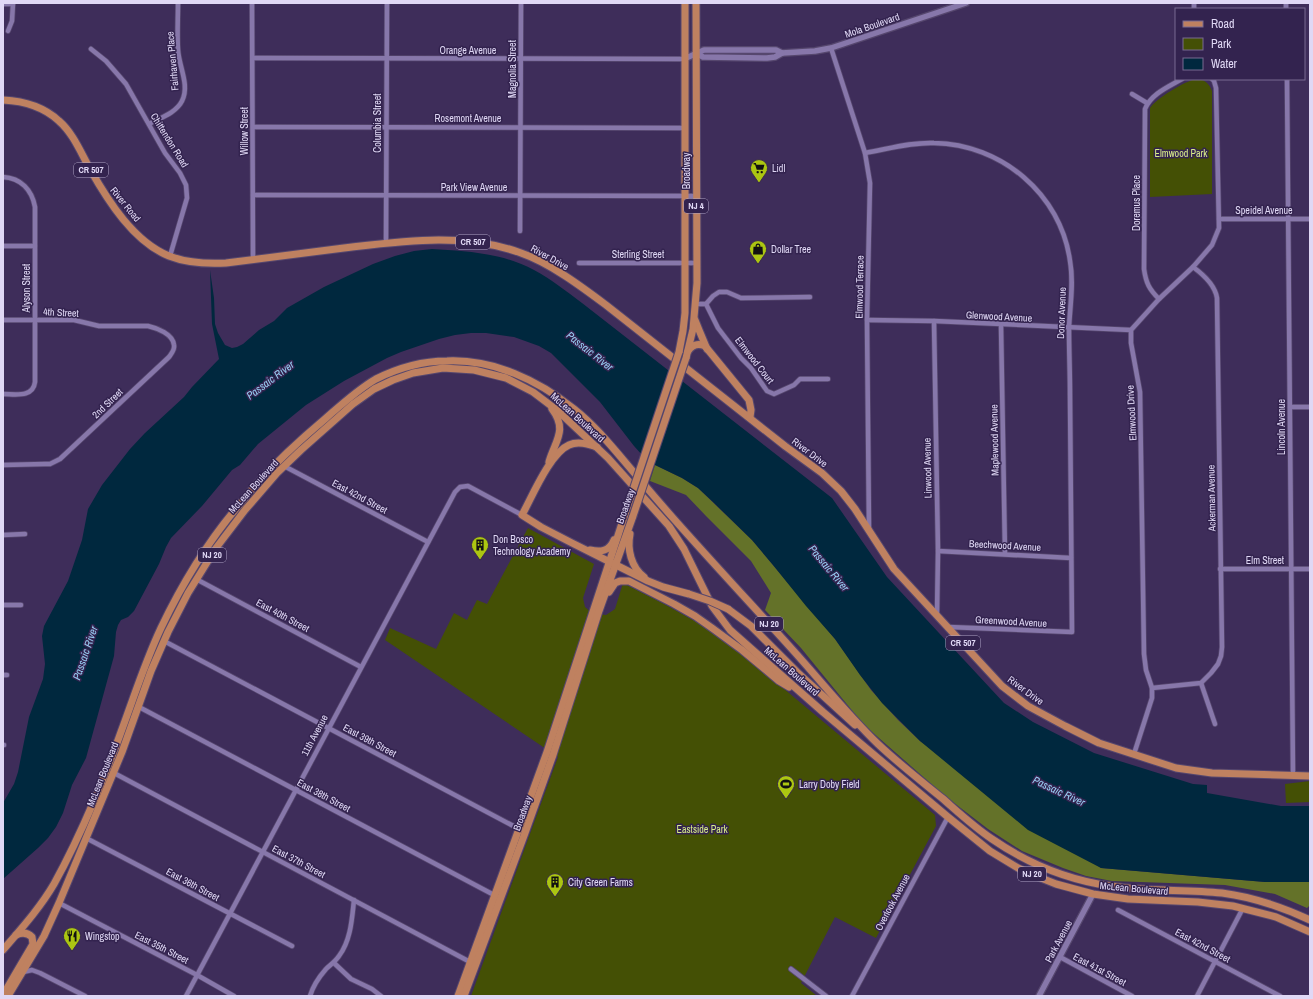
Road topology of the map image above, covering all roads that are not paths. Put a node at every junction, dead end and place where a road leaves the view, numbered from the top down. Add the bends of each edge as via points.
1 (13, 3) edge
2 (178, 3) edge
3 (252, 3) edge
4 (387, 3) edge
5 (521, 3) edge
6 (684, 3) edge
7 (696, 3) edge
8 (966, 3) edge
9 (3, 4) edge
10 (8, 30) dead end
11 (831, 48) junction
12 (91, 49) dead end
13 (696, 53) junction
14 (253, 58) junction
15 (387, 59) junction
16 (521, 59) junction
17 (684, 59) junction
18 (1180, 80) edge
19 (1213, 80) edge
20 (1287, 80) edge
21 (1132, 94) dead end
22 (3, 100) edge
23 (1147, 103) junction
24 (149, 124) junction
25 (253, 127) junction
26 (386, 127) junction
27 (520, 127) junction
28 (684, 128) junction
29 (865, 153) junction
30 (3, 177) edge
31 (253, 195) junction
32 (386, 196) junction
33 (520, 196) junction
34 (684, 196) junction
35 (696, 196) junction
36 (1218, 219) junction
37 (1288, 219) junction
38 (1310, 219) edge
39 (520, 231) dead end
40 (386, 243) junction
41 (3, 246) edge
42 (35, 246) junction
43 (170, 256) junction
44 (249, 260) junction
45 (579, 263) dead end
46 (685, 263) junction
47 (697, 263) junction
48 (1193, 267) junction
49 (810, 297) dead end
50 (1159, 299) junction
51 (696, 304) junction
52 (706, 304) junction
53 (695, 315) junction
54 (3, 320) edge
55 (35, 320) junction
56 (867, 320) junction
57 (934, 321) junction
58 (1001, 325) junction
59 (142, 326) joint
60 (1069, 328) junction
61 (1131, 330) junction
62 (708, 349) junction
63 (686, 358) junction
64 (828, 379) dead end
65 (3, 394) edge
66 (542, 398) junction
67 (1310, 407) edge
68 (1290, 408) junction
69 (750, 417) junction
70 (599, 448) junction
71 (3, 464) edge
72 (284, 466) junction
73 (547, 468) junction
74 (626, 511) junction
75 (522, 515) junction
76 (633, 516) junction
77 (869, 532) junction
78 (25, 534) dead end
79 (3, 535) edge
80 (428, 542) junction
81 (582, 548) junction
82 (938, 551) junction
83 (1005, 554) junction
84 (1071, 558) junction
85 (612, 564) junction
86 (1220, 569) junction
87 (1290, 569) junction
88 (1310, 569) edge
89 (196, 579) junction
90 (648, 581) junction
91 (3, 605) edge
92 (21, 605) dead end
93 (596, 610) junction
94 (937, 615) junction
95 (948, 627) junction
96 (1072, 632) joint
97 (164, 641) junction
98 (361, 667) junction
99 (1201, 683) junction
100 (1152, 688) junction
101 (807, 698) junction
102 (138, 707) junction
103 (1215, 724) dead end
104 (328, 728) junction
105 (877, 743) junction
106 (1134, 754) junction
107 (114, 773) junction
108 (1293, 776) junction
109 (1310, 776) edge
110 (295, 790) junction
111 (948, 817) junction
112 (522, 831) junction
113 (86, 838) junction
114 (263, 852) junction
115 (1093, 894) junction
116 (498, 898) junction
117 (354, 900) junction
118 (59, 902) junction
119 (1243, 908) junction
120 (1118, 910) dead end
121 (230, 914) junction
122 (1310, 920) edge
123 (1310, 932) edge
124 (16, 935) junction
125 (292, 946) dead end
126 (3, 950) edge
127 (1060, 957) junction
128 (1215, 961) junction
129 (334, 963) junction
130 (473, 964) junction
131 (791, 969) dead end
132 (23, 972) junction
133 (197, 975) junction
134 (3, 995) edge
135 (8, 996) edge
136 (85, 996) edge
137 (186, 996) edge
138 (234, 996) edge
139 (310, 996) edge
140 (381, 996) edge
141 (458, 996) edge
142 (464, 996) edge
143 (826, 996) edge
144 (852, 996) edge
145 (1039, 996) edge
146 (1132, 996) edge
147 (1197, 996) edge
148 (1280, 996) edge

1 - 9 street
1 - 10 street via 12,21
2 - 24 street, Fairhaven Place via 178,49 185,82 184,96 177,108
3 - 14 street, Willow Street
4 - 15 street, Columbia Street
5 - 16 street, Magnolia Street
6 - 17 main road, Broadway / NJ 4
7 - 13 main road, Broadway / NJ 4
8 - 11 street, Mola Boulevard
11 - 13 street, Mola Boulevard via 782,53 775,57 703,57
11 - 29 street, Elmwood Terrace
12 - 24 street, Chittendon Road via 106,61 126,84
13 - 17 street
13 - 35 main road, Broadway / NJ 4
14 - 15 street, Orange Avenue
14 - 25 street, Willow Street
15 - 16 street, Orange Avenue
15 - 26 street, Columbia Street
16 - 17 street, Orange Avenue
16 - 27 street, Magnolia Street
17 - 28 main road, Broadway / NJ 4
18 - 23 street
19 - 36 street via 1216,88
20 - 37 street, Lincoln Avenue
21 - 23 street
22 - 43 main road, River Road / CR 507 via 38,107 60,122 77,145 114,208 146,241
23 - 50 street, Doremus Place via 1144,269 1149,287
24 - 43 street, Chittendon Road via 183,179 187,191
25 - 26 street, Rosemont Avenue
25 - 31 street, Willow Street
26 - 27 street, Rosemont Avenue
26 - 32 street, Columbia Street
27 - 28 street, Rosemont Avenue
27 - 33 street, Magnolia Street
28 - 34 main road, Broadway / NJ 4
29 - 56 street, Elmwood Terrace via 870,183
29 - 60 street, Donor Avenue via 918,143 952,144 988,154 1023,176 1050,207 1068,248 1072,274
30 - 42 street, Alyson Street via 15,179 32,195 35,207
31 - 32 street, Park View Avenue
31 - 44 street, Willow Street
32 - 33 street, Park View Avenue
32 - 40 street, Columbia Street
33 - 34 street, Park View Avenue
33 - 39 street, Magnolia Street
34 - 35 street, Park View Avenue
34 - 46 main road, Broadway / NJ 4
35 - 47 main road, Broadway / NJ 4
36 - 37 street, Speidel Avenue
36 - 48 street via 1218,228 1212,245
37 - 38 street, Speidel Avenue
37 - 68 street, Lincoln Avenue
40 - 44 main road, River Drive / CR 507
40 - 69 main road, River Drive / CR 507 via 464,241 502,247 534,258 592,294
41 - 42 street
42 - 55 street, Alyson Street
43 - 44 main road, River Road / CR 507 via 204,263
45 - 46 street, Sterling Street
46 - 47 street, Sterling Street
46 - 74 main road, Broadway / NJ 4, bridge via 685,313 679,352
47 - 51 main road, Broadway / NJ 4
48 - 50 street
48 - 86 street, Ackerman Avenue via 1216,289 1217,298
49 - 52 street via 741,298 727,292 719,292
50 - 61 street
51 - 52 street
51 - 53 main road, Broadway / NJ 4
52 - 64 street, Elmwood Court via 718,328 767,391 774,394 794,386 800,379
53 - 62 main road
53 - 63 main road, Broadway / NJ 4
54 - 55 street, 4th Street
55 - 59 street, 4th Street via 74,320 99,326
55 - 65 street, Alyson Street via 35,382 32,390 21,394
56 - 57 street, Glenwood Avenue
56 - 77 street, Elmwood Terrace
57 - 58 street, Glenwood Avenue
57 - 82 street, Linwood Avenue
58 - 60 street, Glenwood Avenue
58 - 83 street, Maplewood Avenue
59 - 71 street, 2nd Street via 159,329 169,337 174,345 169,357 60,460 50,464
60 - 61 street, Glenwood Avenue
60 - 84 street, Donor Avenue
61 - 100 street, Elmwood Drive via 1140,392 1144,654
62 - 63 main road via 701,344 693,346
62 - 69 main road via 749,400
63 - 76 main road, Broadway / NJ 4, bridge
66 - 70 main road, McLean Boulevard / NJ 20
66 - 72 main road, McLean Boulevard / NJ 20 via 510,380 479,371 448,368 413,373 393,380 364,396
66 - 73 main road via 556,416 560,426 559,437
67 - 68 street
68 - 87 street, Lincoln Avenue
69 - 77 main road, River Drive / CR 507 via 841,491
70 - 73 main road via 580,443 570,445 558,454
70 - 101 main road, McLean Boulevard / NJ 20 via 674,534 707,598 724,623
72 - 80 street, East 42nd Street
72 - 89 main road, McLean Boulevard / NJ 20 via 235,522
73 - 75 main road
74 - 81 main road via 612,546 600,551
74 - 85 main road, Broadway / NJ 4
75 - 80 street, 11th Avenue via 471,487 462,486 456,492
75 - 81 main road
76 - 85 main road, Broadway / NJ 4
76 - 90 main road via 629,538 630,554 636,568
77 - 94 main road, River Drive / CR 507 via 894,569
78 - 79 street
80 - 98 street, 11th Avenue
81 - 85 main road
82 - 83 street, Beechwood Avenue
82 - 94 street, Linwood Avenue
83 - 84 street, Beechwood Avenue
84 - 96 street, Donor Avenue
85 - 90 main road
85 - 93 main road, Broadway / NJ 4
86 - 87 street, Elm Street
86 - 99 street, Ackerman Avenue via 1223,636 1221,656 1218,664
87 - 88 street, Elm Street
87 - 108 street, Lincoln Avenue
89 - 97 main road, McLean Boulevard / NJ 20
89 - 98 street, East 40th Street
90 - 105 main road, bridge via 728,609 751,626 820,694
91 - 92 street
93 - 101 main road via 615,584 625,581 635,583 695,616 779,681
93 - 112 main road, Broadway via 553,755
94 - 95 main road, River Drive / CR 507
95 - 96 street, Greenwood Avenue
95 - 106 main road, River Drive / CR 507 via 1002,686 1028,706 1099,743
97 - 102 main road, McLean Boulevard / NJ 20
97 - 104 street, East 39th Street
98 - 104 street, 11th Avenue
99 - 100 street
99 - 103 street
100 - 106 street, Elmwood Drive via 1150,707
101 - 111 main road, McLean Boulevard / NJ 20
102 - 107 main road, McLean Boulevard / NJ 20
102 - 110 street, East 38th Street
104 - 110 street, 11th Avenue
104 - 112 street, East 39th Street
105 - 122 main road, McLean Boulevard / NJ 20 via 984,833 1016,854 1045,868 1081,880 1112,886 1242,896
105 - 124 main road, McLean Boulevard / NJ 20 via 578,412 537,384 497,367 465,361 421,363 380,377 348,398 272,468 209,544 161,628 112,756 67,859 45,898
106 - 108 main road, River Drive / CR 507 via 1195,772
107 - 113 main road, McLean Boulevard / NJ 20
107 - 114 street, East 37th Street
108 - 109 main road, River Drive / CR 507
110 - 114 street, 11th Avenue
110 - 116 street, East 38th Street
111 - 115 main road, McLean Boulevard / NJ 20 via 984,847 1018,868 1056,884
111 - 144 street, Overlook Avenue
112 - 116 main road, Broadway
113 - 118 main road, McLean Boulevard / NJ 20
113 - 121 street, East 36th Street
114 - 117 street, East 37th Street
114 - 121 street, 11th Avenue
115 - 119 main road, McLean Boulevard / NJ 20
115 - 127 street, Park Avenue
116 - 130 main road, Broadway
117 - 129 street via 350,929 340,955
117 - 130 street, East 37th Street
118 - 132 main road, McLean Boulevard / NJ 20 via 44,936
118 - 133 street, East 35th Street
119 - 123 main road, McLean Boulevard / NJ 20 via 1276,917
119 - 128 street
120 - 128 street, East 42nd Street
121 - 125 street, East 36th Street
121 - 133 street, 11th Avenue
124 - 126 main road, McLean Boulevard / NJ 20
124 - 134 main road via 29,935 33,944
127 - 145 street, Park Avenue
127 - 146 street, East 41st Street
128 - 147 street
128 - 148 street, East 42nd Street
129 - 139 street via 321,975
129 - 140 street via 351,978
130 - 141 main road, Broadway
130 - 142 main road, Broadway
131 - 143 street
132 - 135 main road, McLean Boulevard / NJ 20
132 - 136 street via 40,972
133 - 137 street, 11th Avenue
133 - 138 street, East 35th Street

